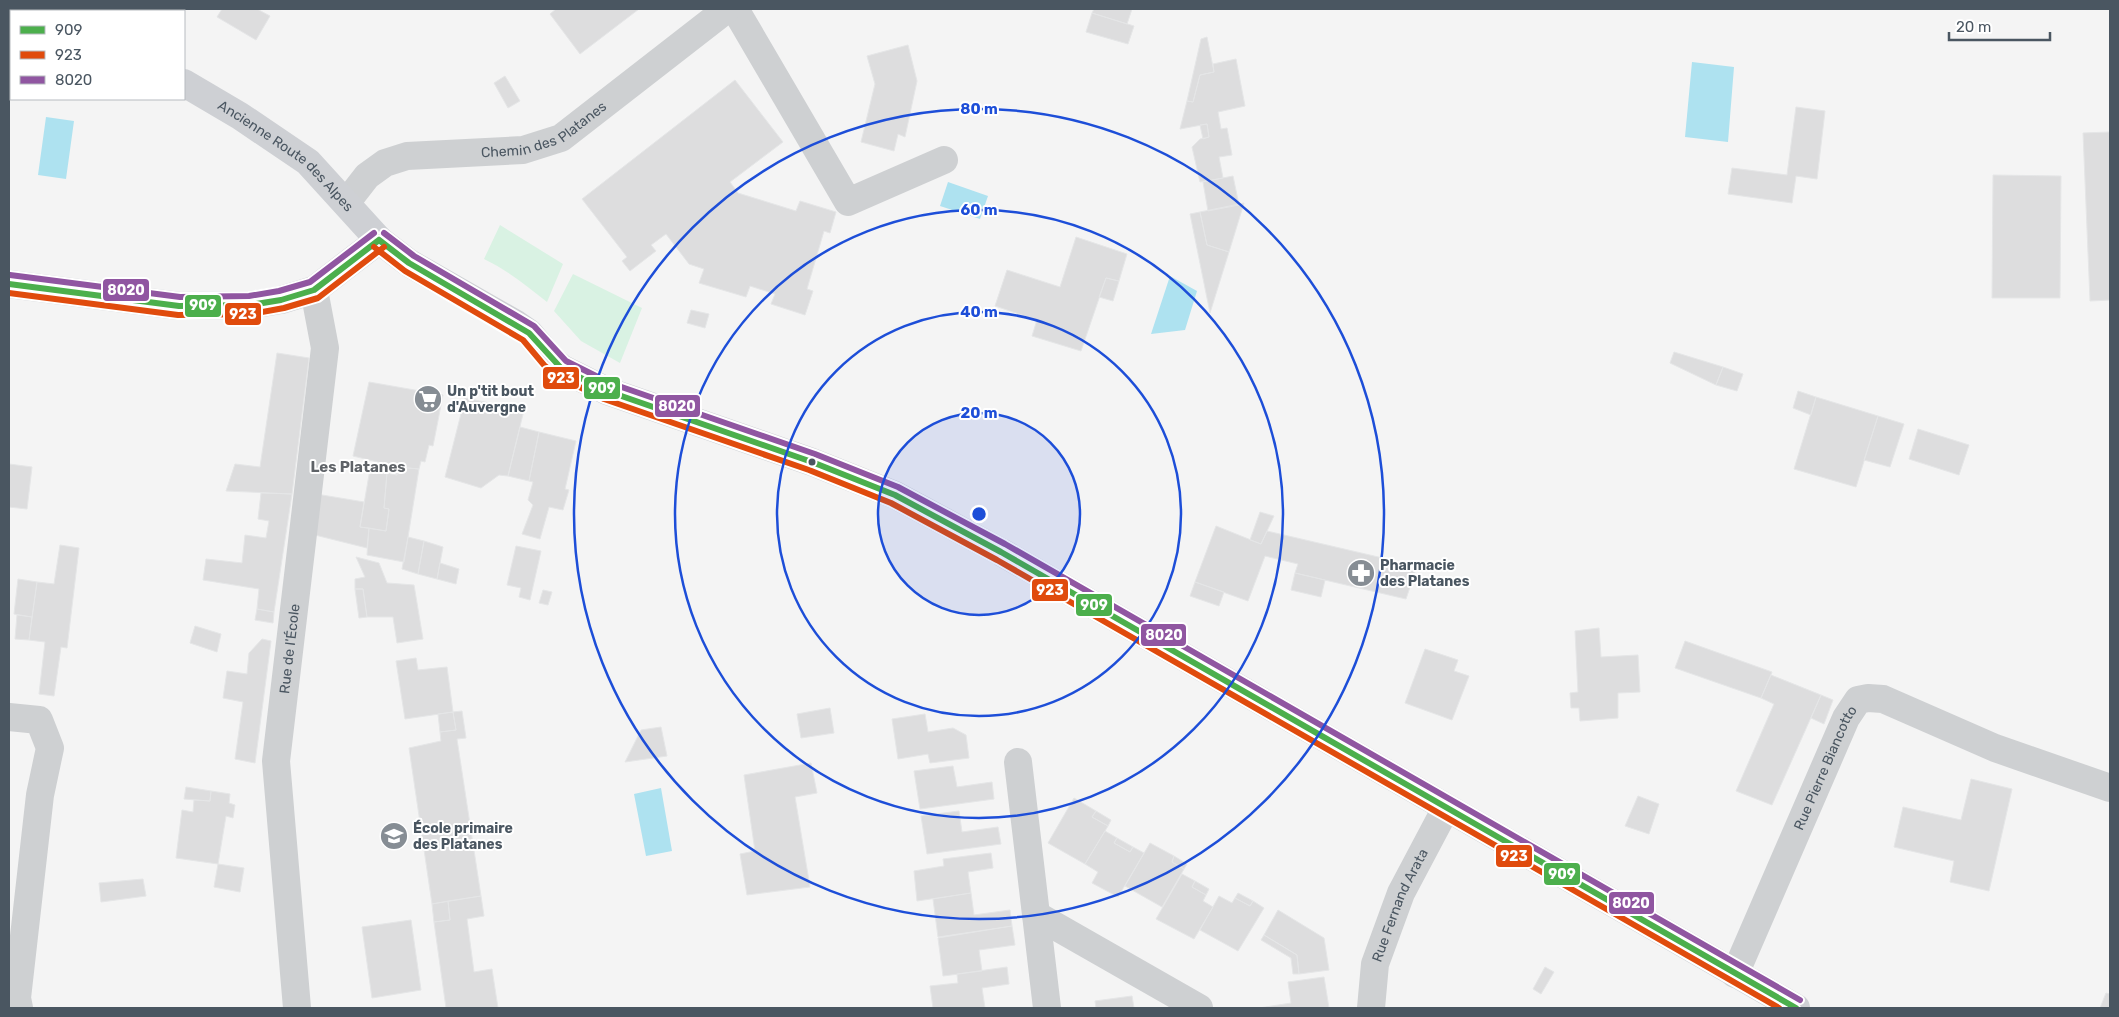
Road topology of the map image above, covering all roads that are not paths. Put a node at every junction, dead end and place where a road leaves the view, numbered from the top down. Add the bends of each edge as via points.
1 (727, 9) edge
2 (736, 9) edge
3 (185, 84) edge
4 (944, 160) dead end
5 (346, 203) junction
6 (379, 240) junction
7 (9, 284) edge
8 (314, 290) junction
9 (9, 717) edge
10 (1018, 762) dead end
11 (2110, 788) edge
12 (1446, 808) junction
13 (1036, 915) junction
14 (1735, 974) junction
15 (1789, 1007) edge
16 (19, 1008) edge
17 (297, 1008) edge
18 (1046, 1008) edge
19 (1199, 1008) edge
20 (1371, 1008) edge

1 - 5 street, Chemin des Platanes via 561,138 523,150 408,156 385,163 367,176
2 - 4 street via 848,202
3 - 5 main road, Ancienne Route des Alpes via 308,162
5 - 6 main road, Ancienne Route des Alpes
6 - 8 main road
6 - 12 main road, Ancienne Route des Alpes via 409,263 529,333 561,368 606,391 812,462 895,495 1001,552
7 - 8 main road via 179,306 250,305
8 - 17 street, Rue de l'École via 325,348 276,761
9 - 16 street via 39,720 50,748 40,795
10 - 13 street
11 - 14 street, Rue Pierre Biancotto via 1995,748 1883,699 1858,700 1846,718
12 - 14 main road, Ancienne Route des Alpes
12 - 20 street, Rue Fernand Arata via 1401,893 1376,964
13 - 18 street
13 - 19 street
14 - 15 main road, Ancienne Route des Alpes

